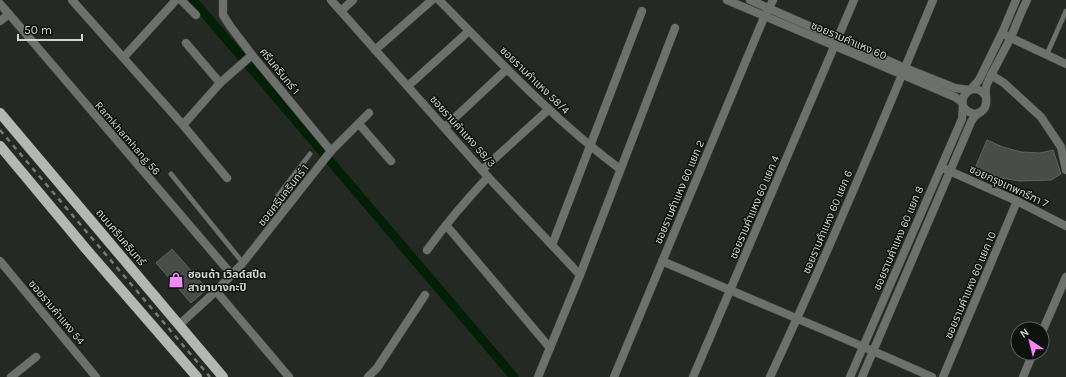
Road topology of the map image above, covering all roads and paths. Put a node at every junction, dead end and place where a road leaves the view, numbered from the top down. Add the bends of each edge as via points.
1 (72, 0) edge
2 (176, 0) edge
3 (181, 0) edge
4 (223, 0) edge
5 (331, 0) edge
6 (353, 0) edge
7 (432, 0) edge
8 (439, 0) edge
9 (727, 0) edge
10 (750, 0) edge
11 (773, 0) edge
12 (854, 0) edge
13 (933, 0) edge
14 (1016, 0) edge
15 (1027, 0) edge
16 (0, 4) edge
17 (341, 11) junction
18 (642, 11) dead end
19 (1066, 11) edge
20 (767, 12) junction
21 (9, 14) junction
22 (196, 15) dead end
23 (0, 21) edge
24 (676, 28) dead end
25 (469, 30) junction
26 (1001, 34) junction
27 (1011, 37) junction
28 (836, 42) junction
29 (186, 43) dead end
30 (375, 50) junction
31 (1046, 54) junction
32 (252, 55) junction
33 (124, 57) junction
34 (1066, 64) edge
35 (507, 69) junction
36 (904, 72) junction
37 (991, 75) junction
38 (220, 83) junction
39 (408, 86) junction
40 (970, 90) junction
41 (985, 95) junction
42 (962, 104) junction
43 (548, 110) junction
44 (0, 112) edge
45 (980, 112) junction
46 (369, 114) dead end
47 (359, 124) junction
48 (183, 125) junction
49 (445, 127) junction
50 (0, 146) edge
51 (590, 147) junction
52 (330, 153) junction
53 (310, 154) dead end
54 (391, 161) dead end
55 (941, 167) junction
56 (620, 169) junction
57 (482, 170) junction
58 (950, 170) junction
59 (1066, 170) edge
60 (171, 174) dead end
61 (488, 177) junction
62 (227, 178) dead end
63 (1017, 201) junction
64 (286, 209) junction
65 (446, 225) junction
66 (1066, 226) edge
67 (552, 245) junction
68 (427, 250) dead end
69 (904, 253) junction
70 (913, 256) junction
71 (0, 261) edge
72 (662, 261) junction
73 (243, 263) junction
74 (232, 275) junction
75 (580, 275) junction
76 (1066, 277) edge
77 (216, 291) junction
78 (730, 291) junction
79 (425, 295) dead end
80 (797, 319) junction
81 (1047, 321) edge
82 (179, 325) junction
83 (863, 346) junction
84 (550, 348) junction
85 (873, 350) junction
86 (36, 357) dead end
87 (1030, 361) edge
88 (11, 377) edge
89 (96, 377) edge
90 (197, 377) edge
91 (223, 377) edge
92 (289, 377) edge
93 (368, 377) edge
94 (538, 377) edge
95 (614, 377) edge
96 (693, 377) edge
97 (770, 377) edge
98 (850, 377) edge
99 (862, 377) edge
100 (932, 377) edge
101 (943, 377) edge
102 (1023, 377) edge

1 - 33 street
2 - 33 street
3 - 22 street
4 - 32 street, ศรีนครินทร์ 1 via 226,20
5 - 17 street, ซอยรามคำแหง 58/3
6 - 17 street
7 - 30 street
8 - 25 street, ซอยรามคำแหง 58/4
9 - 20 street, ซอยรามคำแหง 60
10 - 20 street, ซอยรามคำแหง 60
11 - 20 street, ซอยรามคำแหง 60 แยก 2
12 - 28 street, ซอยรามคำแหง 60 แยก 4
13 - 36 street, ซอยรามคำแหง 60 แยก 6
14 - 26 street
15 - 27 street
16 - 21 street, Ramkhamhang 56
17 - 30 street, ซอยรามคำแหง 58/3
18 - 51 street
19 - 31 lane
20 - 28 street, ซอยรามคำแหง 60
20 - 72 street, ซอยรามคำแหง 60 แยก 2
21 - 23 street
21 - 74 street, Ramkhamhang 56
24 - 56 street
25 - 35 street, ซอยรามคำแหง 58/4
25 - 39 street
26 - 27 street
26 - 40 street via 979,80
27 - 31 street
27 - 37 street
28 - 36 street, ซอยรามคำแหง 60
28 - 78 street, ซอยรามคำแหง 60 แยก 4
29 - 38 street
30 - 39 street, ซอยรามคำแหง 58/3
31 - 34 street
32 - 38 street
32 - 52 street, ศรีนครินทร์ 1
33 - 48 street
35 - 43 street, ซอยรามคำแหง 58/4
35 - 49 street
36 - 40 street, ซอยรามคำแหง 60 via 955,88
36 - 42 street, ซอยรามคำแหง 60 via 955,97
36 - 80 street, ซอยรามคำแหง 60 แยก 6
37 - 41 street via 985,88
37 - 59 street via 1004,83 1041,118 1061,147
38 - 48 street
39 - 49 street, ซอยรามคำแหง 58/3
40 - 41 street, ซอยรามคำแหง 60 via 979,90
40 - 42 street via 964,94
41 - 45 street via 987,103
42 - 45 street, ซอยรามคำแหง 60 via 972,114
42 - 55 street, ซอยรามคำแหง 60 แยก 8 via 962,119
43 - 51 street, ซอยรามคำแหง 58/4
43 - 57 street
44 - 82 main road, ถนนศรีนครินทร์
45 - 58 street, ซอยรามคำแหง 60 แยก 8 via 971,122
46 - 47 street, ซอยศรีนครินทร์ 1
47 - 52 street, ซอยศรีนครินทร์ 1
47 - 54 street
48 - 62 street
49 - 57 street, ซอยรามคำแหง 58/3
50 - 90 main road
51 - 56 street, ซอยรามคำแหง 58/4
51 - 67 street
52 - 64 street, ซอยศรีนครินทร์ 1
53 - 64 lane via 277,197
55 - 58 street, ซอยกรุงเทพกรีฑา 7
55 - 69 street, ซอยรามคำแหง 60 แยก 8
56 - 75 street
57 - 61 street, ซอยรามคำแหง 58/3
58 - 63 street, ซอยกรุงเทพกรีฑา 7
58 - 70 street, ซอยรามคำแหง 60 แยก 8
60 - 73 lane
61 - 65 street
61 - 67 street, ซอยรามคำแหง 58/3
63 - 66 street, ซอยกรุงเทพกรีฑา 7
63 - 101 street, ซอยรามคำแหง 60 แยก 10
64 - 73 street, ซอยศรีนครินทร์ 1
65 - 68 street
65 - 84 street
67 - 75 street, ซอยรามคำแหง 58/3
69 - 70 street
69 - 83 street, ซอยรามคำแหง 60 แยก 8
70 - 85 street, ซอยรามคำแหง 60 แยก 8
71 - 89 street, ซอยรามคำแหง 54
72 - 78 street
72 - 95 street, ซอยรามคำแหง 60 แยก 2
73 - 74 street, ซอยศรีนครินทร์ 1
74 - 77 street, ซอยศรีนครินทร์ 1
75 - 84 street
76 - 81 street
77 - 82 street, ซอยศรีนครินทร์ 1
77 - 92 street
78 - 80 street
78 - 96 street, ซอยรามคำแหง 60 แยก 4
79 - 93 street via 377,368
80 - 83 street
80 - 97 street, ซอยรามคำแหง 60 แยก 6
82 - 91 main road, ถนนศรีนครินทร์
83 - 85 street
83 - 98 street, ซอยรามคำแหง 60 แยก 8
84 - 94 street
85 - 99 street, ซอยรามคำแหง 60 แยก 8
85 - 100 street
86 - 88 street
87 - 102 street

